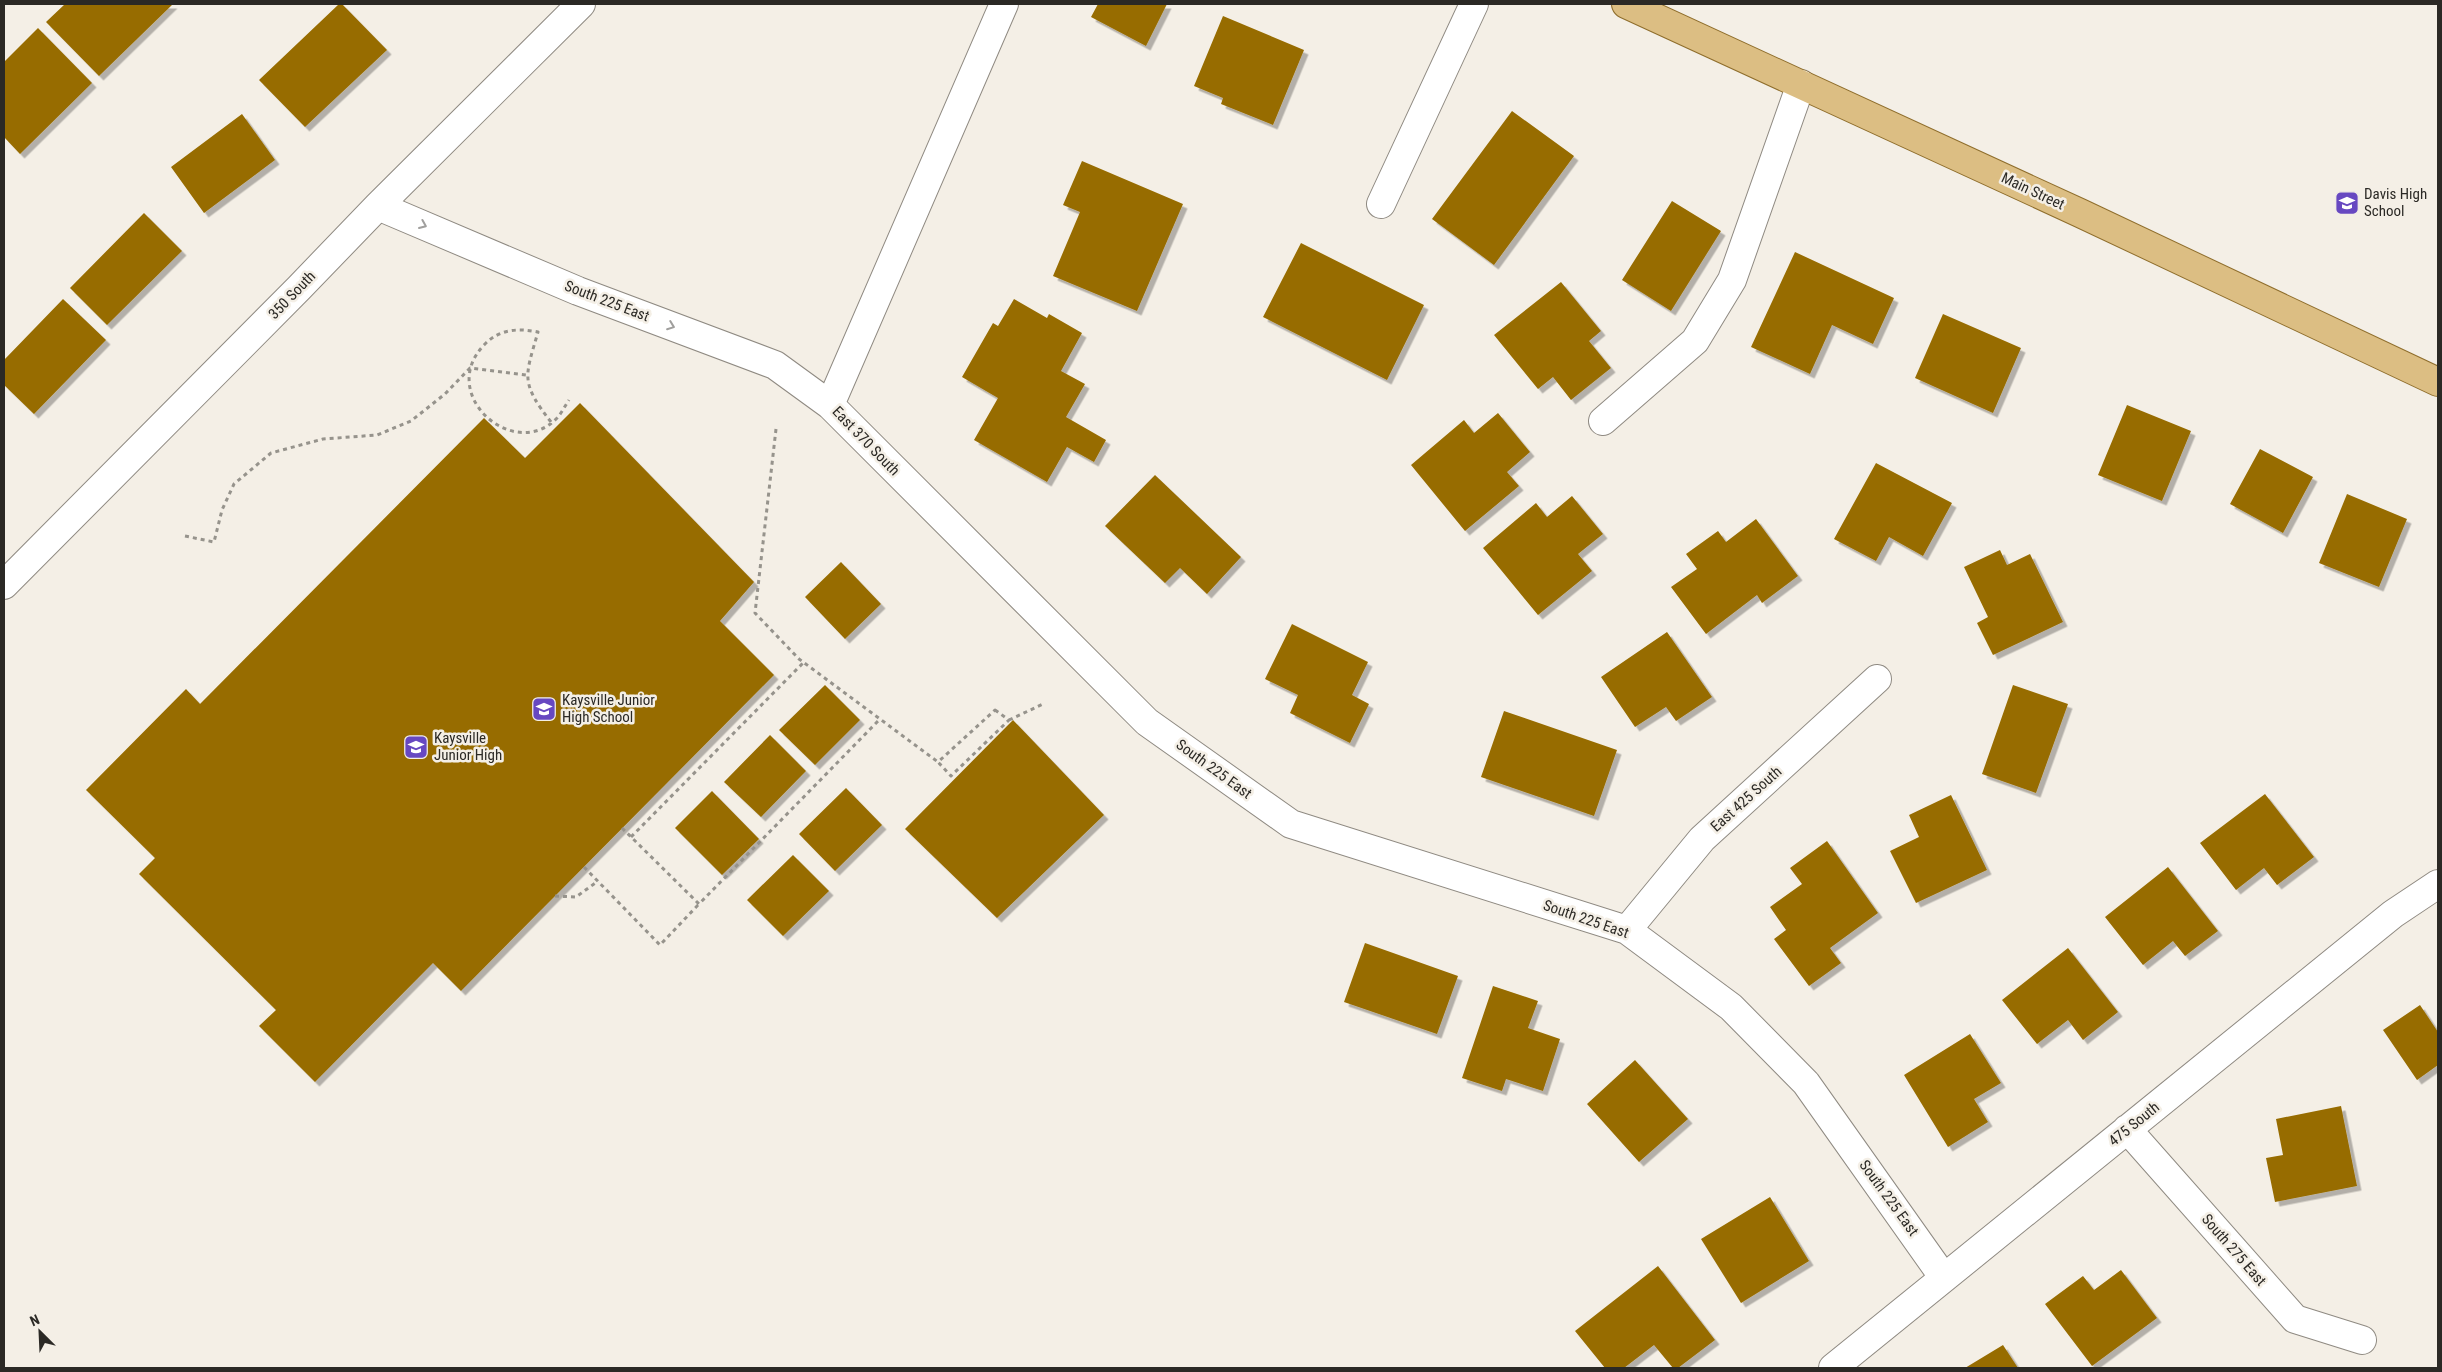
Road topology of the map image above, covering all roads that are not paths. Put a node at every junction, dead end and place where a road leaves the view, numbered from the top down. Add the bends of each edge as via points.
1 (581, 4) edge
2 (1004, 4) edge
3 (1474, 4) edge
4 (1626, 4) edge
5 (1801, 84) junction
6 (1381, 204) dead end
7 (378, 206) junction
8 (2438, 382) edge
9 (830, 405) junction
10 (1603, 421) dead end
11 (4, 586) edge
12 (1877, 680) dead end
13 (1147, 722) joint
14 (2438, 884) edge
15 (1627, 930) junction
16 (2127, 1129) junction
17 (1944, 1278) junction
18 (2362, 1340) dead end
19 (1833, 1368) edge

1 - 7 street, 350 South
2 - 9 street, East 370 South
3 - 6 street
4 - 5 main road, Main Street
5 - 8 main road, Main Street
5 - 10 street via 1732,280 1695,341
7 -> 9 street, South 225 East via 578,291 775,365
7 - 11 street, 350 South
9 - 13 street, East 370 South
12 - 15 street, East 425 South via 1702,839
13 - 15 street, South 225 East via 1291,824
14 - 16 street, 475 South via 2393,914
15 - 17 street, South 225 East via 1731,1007 1806,1083
16 - 17 street, 475 South
16 - 18 street, South 275 East via 2295,1319
17 - 19 street, 475 South

